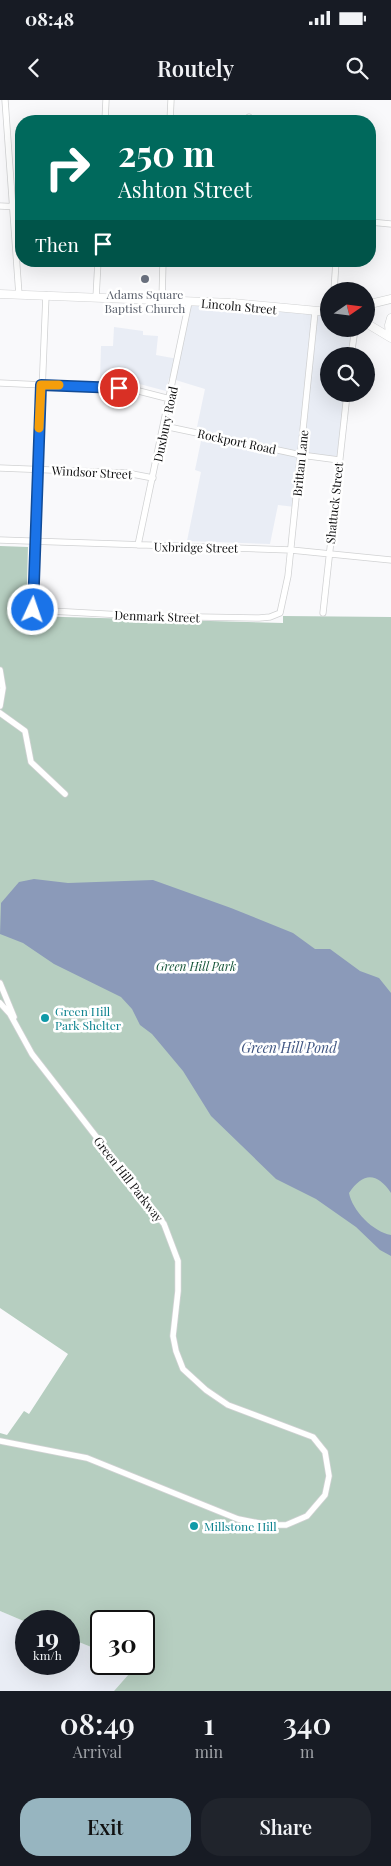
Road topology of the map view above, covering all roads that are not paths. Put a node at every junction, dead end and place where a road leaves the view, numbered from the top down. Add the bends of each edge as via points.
1 (5, 100) edge
2 (106, 100) edge
3 (171, 100) edge
4 (105, 115) edge
5 (170, 115) edge
6 (0, 206) edge
7 (13, 206) junction
8 (376, 223) edge
9 (391, 224) edge
10 (15, 235) edge
11 (17, 267) edge
12 (98, 267) edge
13 (163, 267) edge
14 (336, 267) edge
15 (335, 282) edge
16 (0, 294) edge
17 (19, 294) junction
18 (46, 295) junction
19 (96, 298) junction
20 (391, 299) edge
21 (162, 300) junction
22 (190, 302) junction
23 (375, 303) edge
24 (316, 312) junction
25 (320, 312) edge
26 (391, 318) edge
27 (375, 328) edge
28 (391, 337) edge
29 (0, 383) edge
30 (41, 385) junction
31 (170, 399) junction
32 (346, 402) edge
33 (164, 426) junction
34 (301, 455) junction
35 (339, 460) junction
36 (0, 468) edge
37 (38, 470) junction
38 (153, 478) junction
39 (0, 540) edge
40 (36, 543) junction
41 (138, 545) junction
42 (291, 550) junction
43 (329, 554) junction
44 (391, 560) edge
45 (323, 612) dead end
46 (280, 613) joint
47 (0, 670) edge
48 (0, 706) edge
49 (0, 713) edge
50 (65, 794) dead end
51 (0, 983) edge
52 (0, 1003) edge
53 (18, 1028) junction
54 (0, 1441) edge

1 - 7 street
2 - 4 street
3 - 5 street
6 - 7 street
7 - 10 street
8 - 9 street
11 - 17 street
12 - 19 street
13 - 21 street
14 - 15 street
16 - 17 main road, Lincoln Street
17 - 18 main road, Lincoln Street
18 - 19 main road, Lincoln Street
18 - 30 street
19 - 21 main road, Lincoln Street
20 - 23 main road
21 - 22 main road, Lincoln Street
22 - 24 main road, Lincoln Street
22 - 31 street, Duxbury Road
24 - 25 main road, Lincoln Street
24 - 34 street, Brittan Lane
26 - 28 main road
27 - 28 main road
29 - 30 street
30 - 31 street via 131,389
30 - 37 street
31 - 33 street, Duxbury Road
32 - 35 street, Shattuck Street
33 - 34 street, Rockport Road
33 - 38 street, Duxbury Road
34 - 35 street, Rockport Road
34 - 42 street, Brittan Lane
35 - 43 street, Shattuck Street
36 - 37 street, Windsor Street
37 - 38 street, Windsor Street via 127,473
37 - 40 street
38 - 41 street, Duxbury Road
39 - 40 street, Uxbridge Street
40 - 41 street, Uxbridge Street
40 - 46 street, Denmark Street via 33,610 184,618 259,618
41 - 42 street, Uxbridge Street
42 - 43 street, Uxbridge Street
42 - 46 street, Brittan Lane
43 - 44 street, Uxbridge Street
43 - 45 street, Shattuck Street
47 - 48 street via 3,685
49 - 50 street via 25,731 31,762
51 - 53 street
52 - 53 street, Green Hill Parkway
53 - 54 street, Green Hill Parkway via 32,1054 164,1224 178,1261 174,1336 183,1369 228,1405 313,1437 326,1457 329,1476 325,1495 307,1516 286,1525 269,1525 238,1519 87,1458

